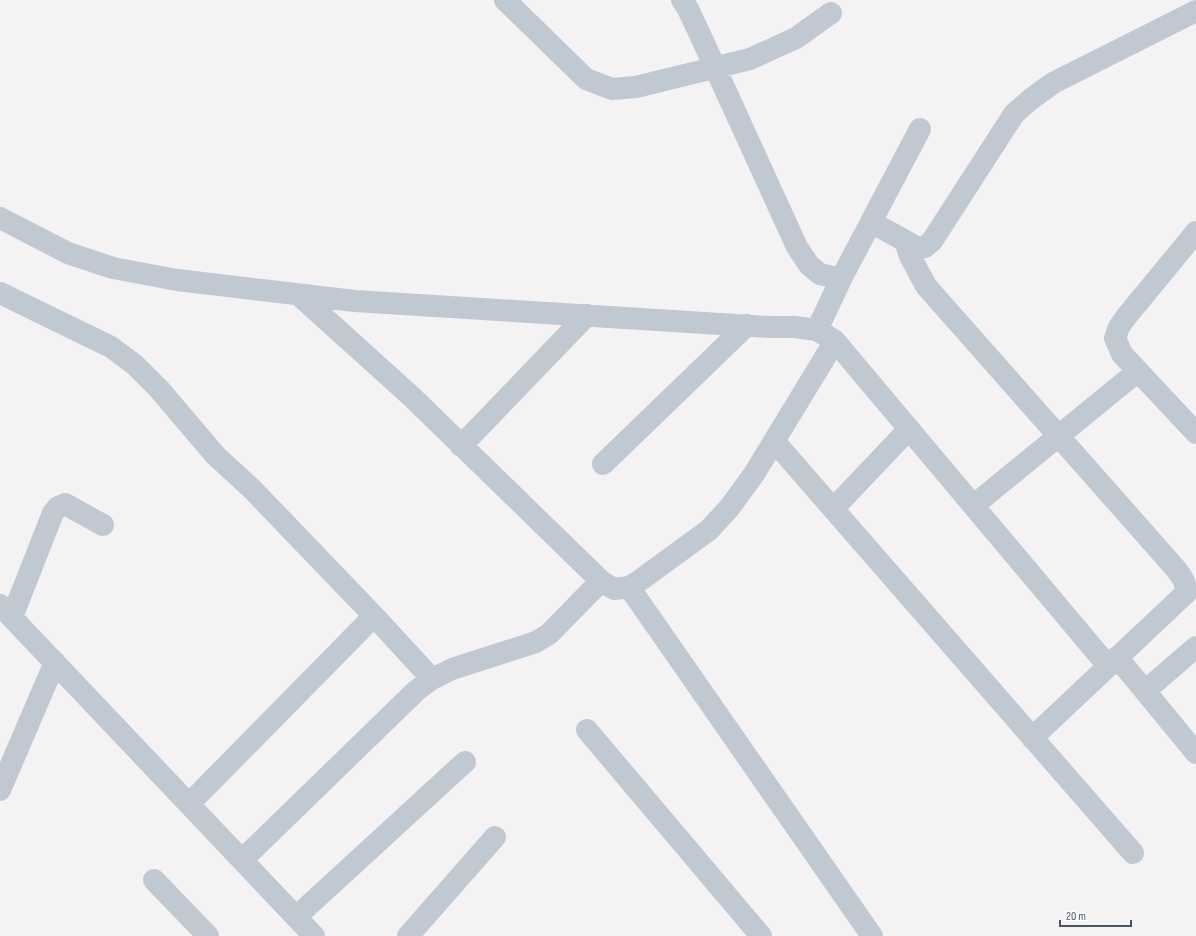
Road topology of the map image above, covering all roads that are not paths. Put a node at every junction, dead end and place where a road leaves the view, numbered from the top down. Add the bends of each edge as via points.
1 (505, 0) edge
2 (682, 0) edge
3 (1196, 11) edge
4 (831, 14) dead end
5 (715, 67) junction
6 (920, 129) dead end
7 (0, 218) edge
8 (871, 222) junction
9 (1196, 232) edge
10 (905, 241) junction
11 (841, 279) junction
12 (0, 293) edge
13 (299, 294) junction
14 (587, 315) junction
15 (747, 325) junction
16 (826, 335) junction
17 (1138, 371) junction
18 (909, 429) junction
19 (1196, 433) edge
20 (1059, 436) junction
21 (774, 441) junction
22 (461, 446) junction
23 (603, 464) dead end
24 (974, 505) junction
25 (833, 509) junction
26 (104, 525) dead end
27 (601, 581) junction
28 (629, 587) junction
29 (6, 611) edge
30 (374, 616) junction
31 (1196, 647) edge
32 (55, 662) junction
33 (1113, 662) junction
34 (432, 679) junction
35 (1145, 691) junction
36 (587, 730) dead end
37 (1032, 738) junction
38 (1196, 753) edge
39 (465, 762) dead end
40 (0, 790) edge
41 (189, 804) junction
42 (495, 837) dead end
43 (1132, 853) dead end
44 (242, 860) junction
45 (154, 880) dead end
46 (296, 917) junction
47 (208, 936) edge
48 (314, 936) edge
49 (408, 936) edge
50 (761, 936) edge
51 (872, 936) edge

1 - 5 street via 586,79 612,88 636,88
2 - 5 street
3 - 10 street via 1053,83 1031,99 1014,114 932,241 925,247 918,248
4 - 5 street via 796,38 777,47 750,59
5 - 11 street via 798,248 809,265 820,274
6 - 8 street
7 - 13 street via 68,253 113,268 177,280
8 - 10 street
8 - 11 street
9 - 17 street via 1119,327 1115,338 1122,354
10 - 20 street via 926,286
11 - 16 street
12 - 30 street via 111,346 135,365 160,389 216,456 252,489
13 - 14 street via 355,301
13 - 22 street
14 - 15 street
14 - 22 street
15 - 16 street via 795,327
15 - 23 street
16 - 18 street
16 - 21 street
17 - 19 street
17 - 20 street
18 - 24 street
18 - 25 street
20 - 24 street
20 - 33 street via 1176,569 1186,586 1186,593
21 - 25 street
21 - 28 street via 730,507 709,530
22 - 27 street
24 - 33 street
25 - 37 street
26 - 29 street via 65,504 58,507
27 - 28 street via 614,589
27 - 34 street via 549,634 536,642 452,669
28 - 51 street
29 - 32 street
30 - 34 street
30 - 41 street
31 - 35 street
32 - 40 street
32 - 41 street
33 - 35 street
33 - 37 street
34 - 44 street via 417,690
35 - 38 street
36 - 50 street
37 - 43 street
39 - 46 street
41 - 44 street
42 - 49 street
44 - 46 street
45 - 47 street
46 - 48 street

